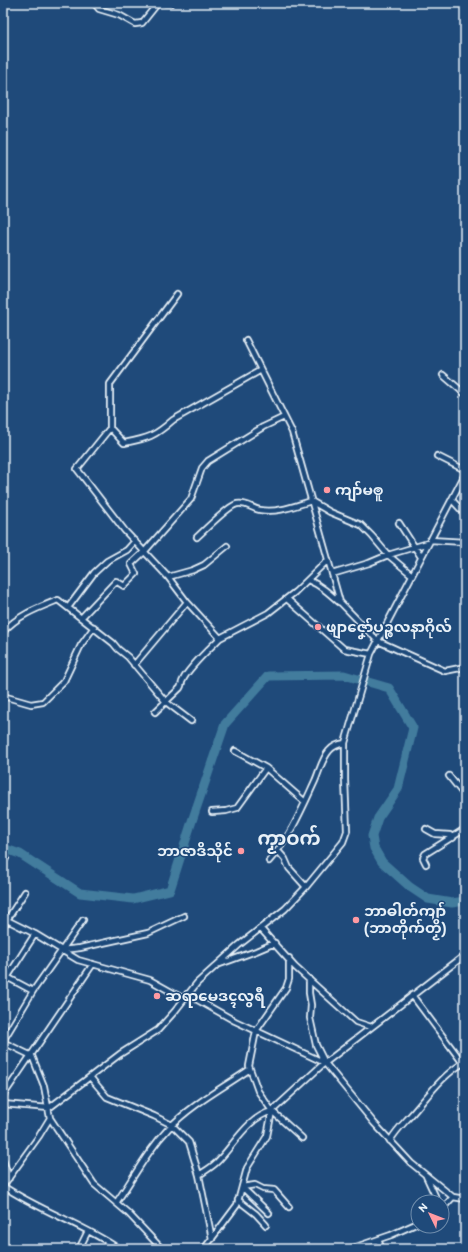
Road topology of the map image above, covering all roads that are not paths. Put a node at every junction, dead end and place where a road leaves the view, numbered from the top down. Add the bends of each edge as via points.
1 (94, 3) edge
2 (158, 3) edge
3 (166, 3) edge
4 (171, 3) edge
5 (177, 294) dead end
6 (246, 340) dead end
7 (261, 370) junction
8 (443, 375) dead end
9 (465, 394) edge
10 (284, 417) junction
11 (110, 428) junction
12 (437, 456) dead end
13 (465, 470) edge
14 (465, 474) edge
15 (452, 500) junction
16 (311, 501) junction
17 (465, 514) edge
18 (400, 523) dead end
19 (197, 537) dead end
20 (135, 541) junction
21 (429, 541) junction
22 (465, 542) edge
23 (227, 546) dead end
24 (414, 546) junction
25 (145, 551) junction
26 (388, 555) junction
27 (421, 557) junction
28 (328, 561) junction
29 (332, 574) junction
30 (412, 575) junction
31 (168, 577) junction
32 (308, 580) junction
33 (287, 599) junction
34 (187, 602) junction
35 (340, 602) junction
36 (70, 605) dead end
37 (81, 618) junction
38 (94, 627) junction
39 (3, 632) edge
40 (220, 638) junction
41 (378, 641) junction
42 (371, 654) junction
43 (134, 665) junction
44 (465, 667) edge
45 (3, 696) edge
46 (166, 702) junction
47 (155, 712) dead end
48 (191, 721) dead end
49 (345, 743) junction
50 (235, 751) dead end
51 (266, 768) junction
52 (449, 776) dead end
53 (465, 796) edge
54 (304, 802) junction
55 (212, 812) dead end
56 (426, 829) dead end
57 (465, 829) edge
58 (453, 838) junction
59 (278, 851) junction
60 (269, 861) dead end
61 (426, 864) dead end
62 (306, 887) junction
63 (25, 892) dead end
64 (184, 916) dead end
65 (5, 919) edge
66 (83, 920) dead end
67 (3, 926) edge
68 (261, 929) junction
69 (35, 934) junction
70 (275, 943) junction
71 (62, 950) junction
72 (465, 955) edge
73 (289, 958) junction
74 (92, 964) junction
75 (217, 965) junction
76 (5, 976) edge
77 (309, 979) junction
78 (3, 984) edge
79 (33, 992) junction
80 (412, 995) junction
81 (186, 997) junction
82 (371, 1027) junction
83 (256, 1031) junction
84 (3, 1041) edge
85 (32, 1056) junction
86 (325, 1063) junction
87 (464, 1063) edge
88 (250, 1069) junction
89 (90, 1077) junction
90 (3, 1096) edge
91 (3, 1104) edge
92 (49, 1108) junction
93 (272, 1110) junction
94 (50, 1118) junction
95 (172, 1125) junction
96 (302, 1138) dead end
97 (390, 1141) junction
98 (3, 1160) edge
99 (199, 1175) junction
100 (426, 1175) junction
101 (9, 1178) junction
102 (3, 1186) edge
103 (242, 1188) junction
104 (434, 1194) edge
105 (453, 1197) junction
106 (465, 1199) edge
107 (238, 1200) junction
108 (450, 1200) edge
109 (116, 1203) junction
110 (289, 1207) dead end
111 (269, 1214) dead end
112 (266, 1225) dead end
113 (410, 1226) edge
114 (88, 1231) junction
115 (212, 1239) junction
116 (378, 1240) junction
117 (79, 1249) edge
118 (119, 1249) edge
119 (162, 1249) edge
120 (204, 1249) edge
121 (350, 1249) edge
122 (382, 1249) edge

1 - 2 street via 99,9 119,15 135,24 142,23
3 - 4 street
5 - 11 street via 110,384
6 - 7 street
7 - 10 street
7 - 11 street via 173,420 161,431 149,437 124,443
8 - 9 street
10 - 16 street via 292,432
10 - 25 street via 208,461 202,468 191,499
11 - 20 street via 77,469
12 - 13 street
14 - 15 street
15 - 17 street
15 - 21 street
16 - 19 street via 271,512 260,511 246,504 236,504
16 - 26 street via 361,525
16 - 28 street
18 - 24 street
20 - 25 street
20 - 36 street via 127,550 107,561
21 - 22 street
21 - 24 street
21 - 27 street
23 - 31 street via 204,565
24 - 26 street
24 - 27 street
25 - 31 street
25 - 37 street via 131,564 136,574 124,586 116,581
26 - 29 street
26 - 30 street
27 - 30 street
28 - 29 street
28 - 32 street
29 - 35 street
30 - 41 street
31 - 34 street
32 - 33 street
32 - 35 street via 327,590
33 - 40 street via 268,613
33 - 42 street via 344,648
34 - 40 street
34 - 43 street
35 - 41 street
37 - 38 street
37 - 39 street via 58,600 30,612 10,624
38 - 43 street
38 - 45 street via 81,645 64,681 43,702 31,704
40 - 46 street via 200,658 182,680 182,686
41 - 42 street
41 - 44 street via 445,671
42 - 49 street
43 - 46 street
46 - 47 street
46 - 48 street
49 - 54 street via 332,748 324,757
49 - 62 street via 347,831 343,842
50 - 51 street
51 - 54 street
51 - 55 street via 237,808
52 - 53 street
54 - 59 street
56 - 58 street
57 - 58 street
58 - 61 street via 425,854 423,858
59 - 60 street
59 - 62 street
62 - 68 street
63 - 65 street
64 - 71 street via 148,933
65 - 67 street
65 - 69 street
66 - 71 street
68 - 70 street
68 - 75 street
69 - 71 street
69 - 76 street
70 - 73 street
70 - 75 street
71 - 74 street via 78,960
71 - 79 street
72 - 80 street
73 - 77 street
73 - 83 street via 289,979 286,988
74 - 81 street via 150,980
74 - 85 street
75 - 81 street
76 - 78 street
76 - 79 street
77 - 82 street via 356,1022
77 - 86 street via 310,1018 316,1045
79 - 84 street
80 - 82 street
80 - 87 street
81 - 83 street
81 - 89 street via 158,1030
82 - 86 street
83 - 86 street
83 - 88 street
84 - 85 street
85 - 90 street
85 - 92 street via 44,1086
86 - 93 street
86 - 97 street
87 - 97 street via 441,1080
88 - 93 street via 258,1091
88 - 95 street
89 - 92 street
89 - 95 street via 107,1097
91 - 92 street
92 - 94 street
93 - 96 street
93 - 99 street via 263,1113 232,1143 217,1162
93 - 103 street via 267,1136 247,1168
94 - 101 street
94 - 109 street via 94,1184
95 - 99 street via 189,1142
95 - 109 street via 147,1153
97 - 100 street
98 - 101 street
99 - 115 street
100 - 104 street
100 - 105 street
101 - 102 street
102 - 114 street via 20,1198
103 - 107 street
103 - 110 street via 255,1185 262,1189 274,1190
103 - 111 street
105 - 106 street
105 - 108 street
107 - 112 street
107 - 115 street
109 - 119 street via 128,1212
113 - 116 street
114 - 117 street
114 - 118 street
115 - 120 street
116 - 121 street
116 - 122 street

